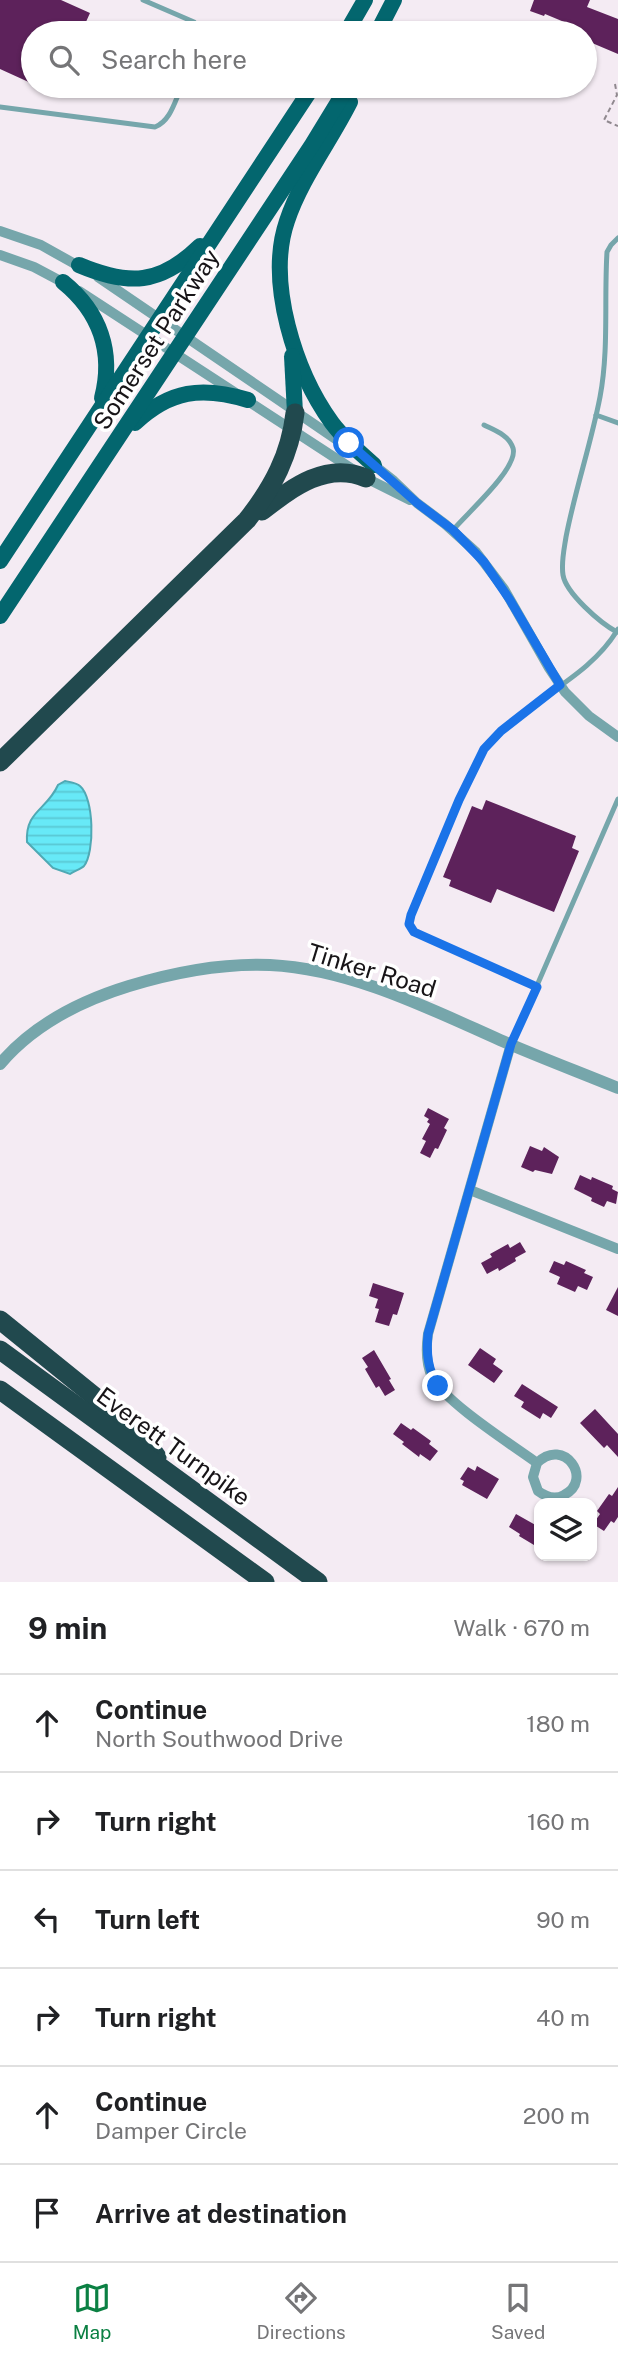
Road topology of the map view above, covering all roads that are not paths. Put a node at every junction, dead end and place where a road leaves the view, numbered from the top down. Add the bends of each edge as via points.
1 (143, 0) edge
2 (365, 0) edge
3 (394, 0) edge
4 (192, 21) edge
5 (353, 21) edge
6 (383, 21) edge
7 (177, 98) edge
8 (305, 98) edge
9 (340, 98) edge
10 (351, 98) edge
11 (0, 107) edge
12 (225, 219) junction
13 (0, 231) edge
14 (618, 238) edge
15 (0, 255) edge
16 (79, 265) junction
17 (63, 282) junction
18 (159, 318) junction
19 (288, 327) junction
20 (148, 335) junction
21 (185, 336) junction
22 (174, 352) junction
23 (248, 400) junction
24 (596, 415) junction
25 (96, 416) junction
26 (294, 422) junction
27 (618, 423) edge
28 (484, 425) dead end
29 (112, 447) junction
30 (370, 471) junction
31 (453, 530) junction
32 (216, 551) junction
33 (0, 561) edge
34 (0, 616) edge
35 (617, 631) edge
36 (560, 685) junction
37 (618, 737) edge
38 (0, 762) edge
39 (618, 799) edge
40 (537, 987) junction
41 (511, 1044) junction
42 (0, 1064) edge
43 (618, 1088) edge
44 (470, 1190) junction
45 (618, 1249) edge
46 (0, 1321) edge
47 (0, 1350) edge
48 (0, 1390) edge
49 (537, 1463) junction
50 (168, 1472) junction
51 (265, 1582) edge
52 (318, 1582) edge

1 - 4 lane
2 - 5 main road
3 - 6 main road
7 - 11 lane via 168,117 155,127
8 - 12 main road, Somerset Parkway
9 - 21 main road, Somerset Parkway
10 - 19 main road via 284,229 280,275
12 - 16 main road via 187,259 156,276 118,277
12 - 18 main road, Somerset Parkway
13 - 16 street
14 - 24 lane via 607,252 603,380
15 - 17 street
16 - 18 street
17 - 20 street
17 - 25 main road via 90,311 104,342 107,376
18 - 20 main road, Somerset Parkway
18 - 21 street
19 - 26 main road
19 - 30 main road via 324,411
20 - 22 street
20 - 25 main road, Somerset Parkway
21 - 22 main road, Somerset Parkway
21 - 26 street
22 - 23 street
22 - 29 main road, Somerset Parkway
23 - 26 street
23 - 29 main road via 204,392 172,397 142,416
24 - 27 lane
24 - 35 lane via 569,521 562,571 575,596
25 - 33 main road, Somerset Parkway
26 - 30 street
26 - 30 street
26 - 32 highway via 287,454 273,483 247,520
28 - 31 lane via 509,441 512,458
29 - 34 main road, Somerset Parkway
30 - 31 street
30 - 32 highway via 337,471 309,480 267,507
31 - 36 street via 497,579
32 - 38 highway
35 - 36 lane via 594,659
36 - 37 street via 589,716
36 - 40 lane via 488,743 409,924 414,932
39 - 40 lane
40 - 41 lane
41 - 42 street, Tinker Road via 363,984 294,967 240,965 172,974 90,1000 42,1026
41 - 43 street, Tinker Road
41 - 44 street
44 - 45 street
44 - 49 street via 428,1334 431,1375 447,1396
46 - 50 highway via 141,1434
47 - 50 highway, Everett Turnpike
48 - 51 highway
49 - 49 street via 534,1485 545,1496 559,1497 572,1489 577,1476 568,1458 555,1454
50 - 52 highway, Everett Turnpike

